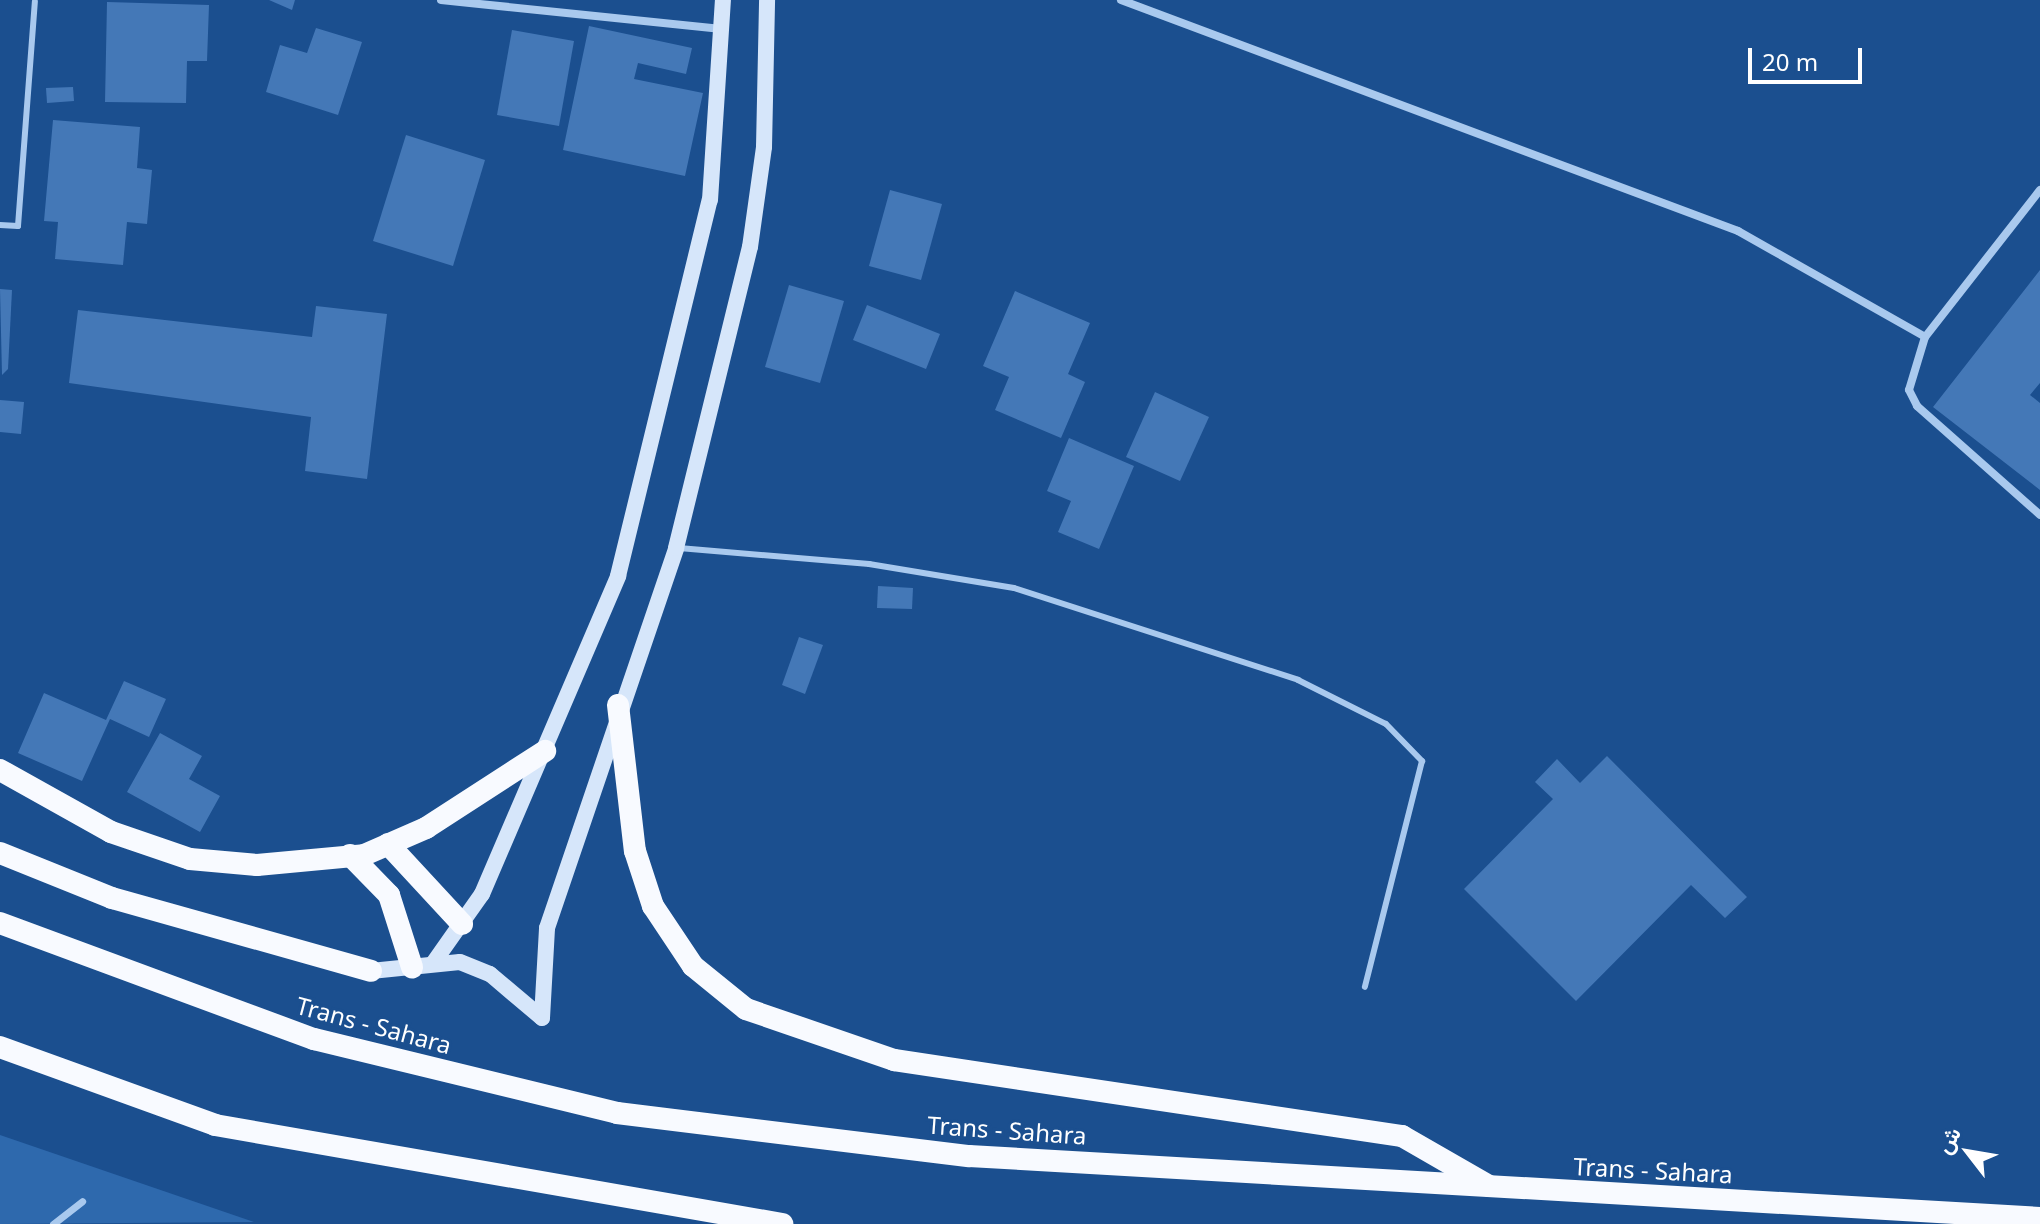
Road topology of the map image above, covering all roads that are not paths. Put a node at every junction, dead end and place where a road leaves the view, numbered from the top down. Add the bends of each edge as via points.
1 (441, 0) edge
2 (723, 0) edge
3 (767, 0) edge
4 (1121, 0) edge
5 (35, 2) edge
6 (722, 29) junction
7 (2040, 190) edge
8 (0, 225) edge
9 (1925, 337) junction
10 (2040, 515) edge
11 (676, 548) junction
12 (618, 705) junction
13 (545, 751) junction
14 (0, 770) edge
15 (388, 844) junction
16 (0, 853) edge
17 (350, 855) junction
18 (0, 923) edge
19 (462, 924) junction
20 (423, 964) junction
21 (371, 971) joint
22 (1365, 987) dead end
23 (0, 1047) edge
24 (1489, 1186) junction
25 (82, 1201) dead end
26 (2040, 1218) edge
27 (53, 1224) edge
28 (782, 1224) edge

1 - 6 street
2 - 6 main road
3 - 11 main road via 764,147 754,222
4 - 9 street via 1738,231
5 - 8 lane via 18,226
6 - 13 main road via 710,200 657,436 618,576
7 - 9 street
9 - 10 street via 1909,390 1917,406
11 - 12 main road
11 - 22 lane via 869,564 1014,588 1298,680 1386,724 1422,761
12 - 20 main road via 547,928 542,1018 478,967
12 - 24 highway via 635,851 653,906 693,966 746,1009 894,1060 1402,1136
13 - 15 highway via 426,828
13 - 19 main road
14 - 17 highway via 111,832 190,859 257,865
15 - 17 highway
15 - 19 highway
16 - 21 highway via 112,898
17 - 20 highway via 389,895
18 - 24 highway, Trans - Sahara via 314,1039 617,1113 969,1156
19 - 20 main road
20 - 21 main road
23 - 28 highway via 215,1125
24 - 26 highway, Trans - Sahara
25 - 27 street

